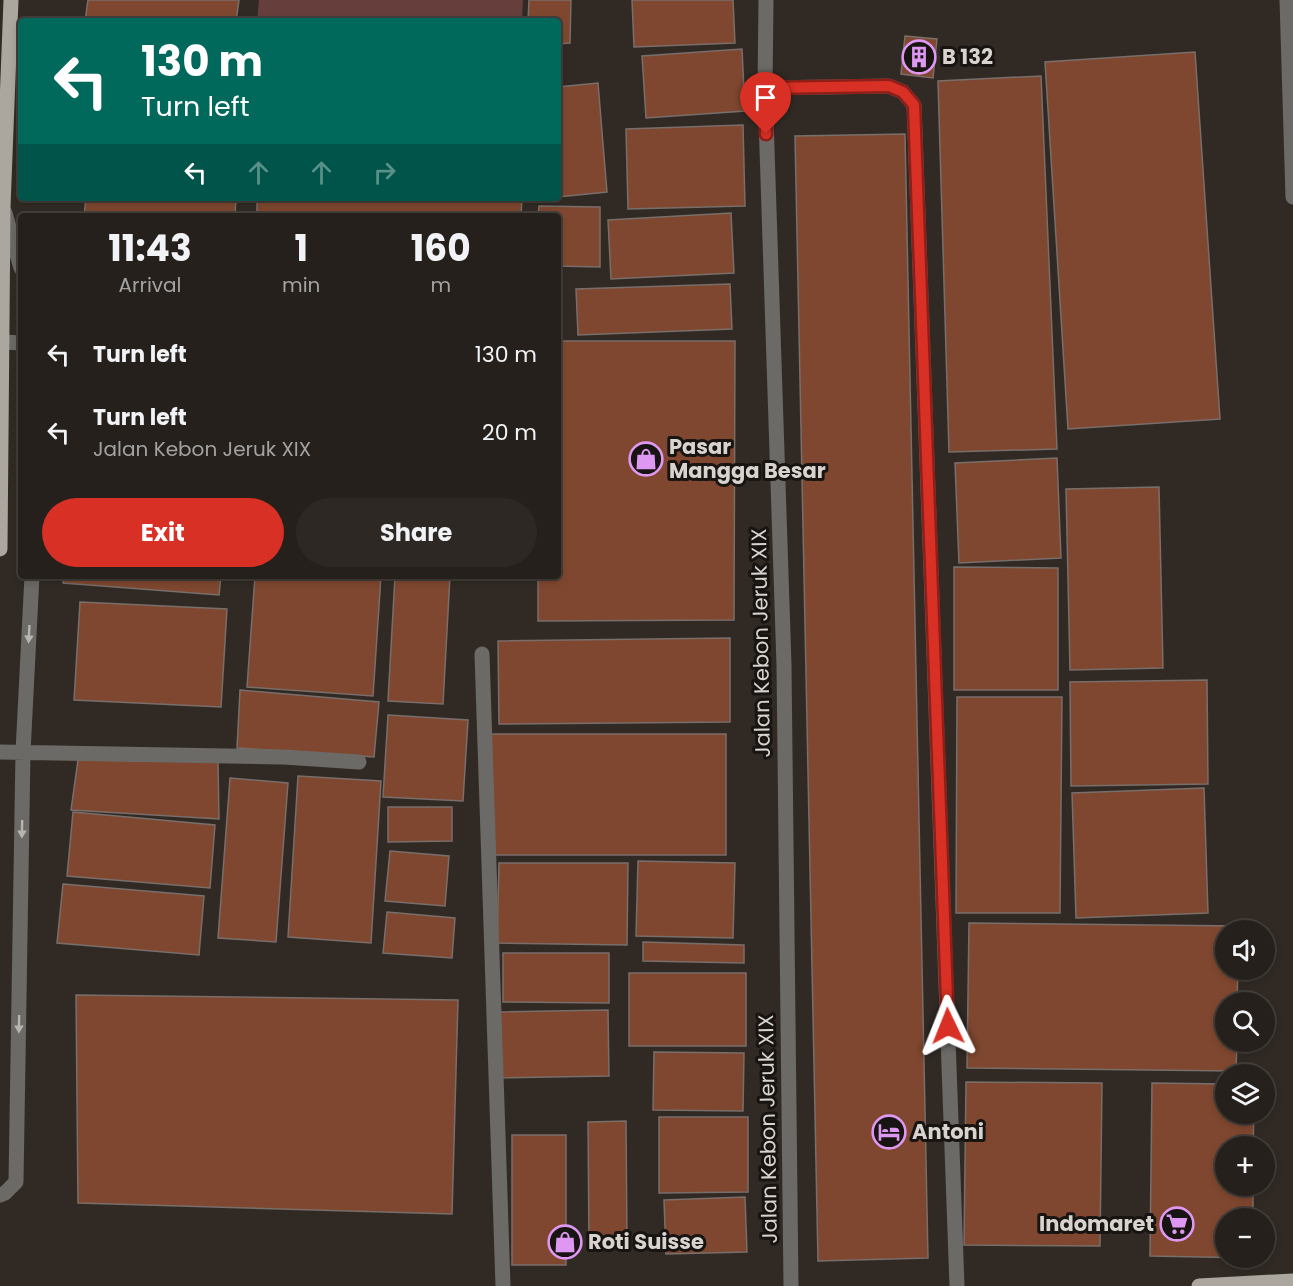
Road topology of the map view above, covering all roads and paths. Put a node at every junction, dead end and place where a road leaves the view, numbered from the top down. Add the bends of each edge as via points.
1 (11, 0) edge
2 (766, 0) edge
3 (1287, 0) edge
4 (765, 88) junction
5 (1293, 197) edge
6 (3, 207) junction
7 (18, 258) edge
8 (3, 342) junction
9 (18, 342) edge
10 (0, 520) edge
11 (0, 549) edge
12 (32, 579) edge
13 (482, 654) dead end
14 (0, 752) edge
15 (23, 752) junction
16 (358, 762) dead end
17 (0, 1195) edge
18 (1293, 1281) edge
19 (503, 1286) edge
20 (790, 1286) edge
21 (957, 1286) edge
22 (1199, 1286) edge

1 - 6 main road
2 - 4 street, Jalan Kebon Jeruk XIX
3 - 5 street
4 - 20 street, Jalan Kebon Jeruk XIX via 784,665
4 - 21 street via 889,86 903,92 914,105
6 - 7 street
6 - 8 main road
8 - 9 street
8 - 10 main road
10 - 11 main road
12 -> 15 street
13 - 19 street
14 - 15 street
15 - 16 street
15 -> 17 street via 16,1182
18 - 22 main road

